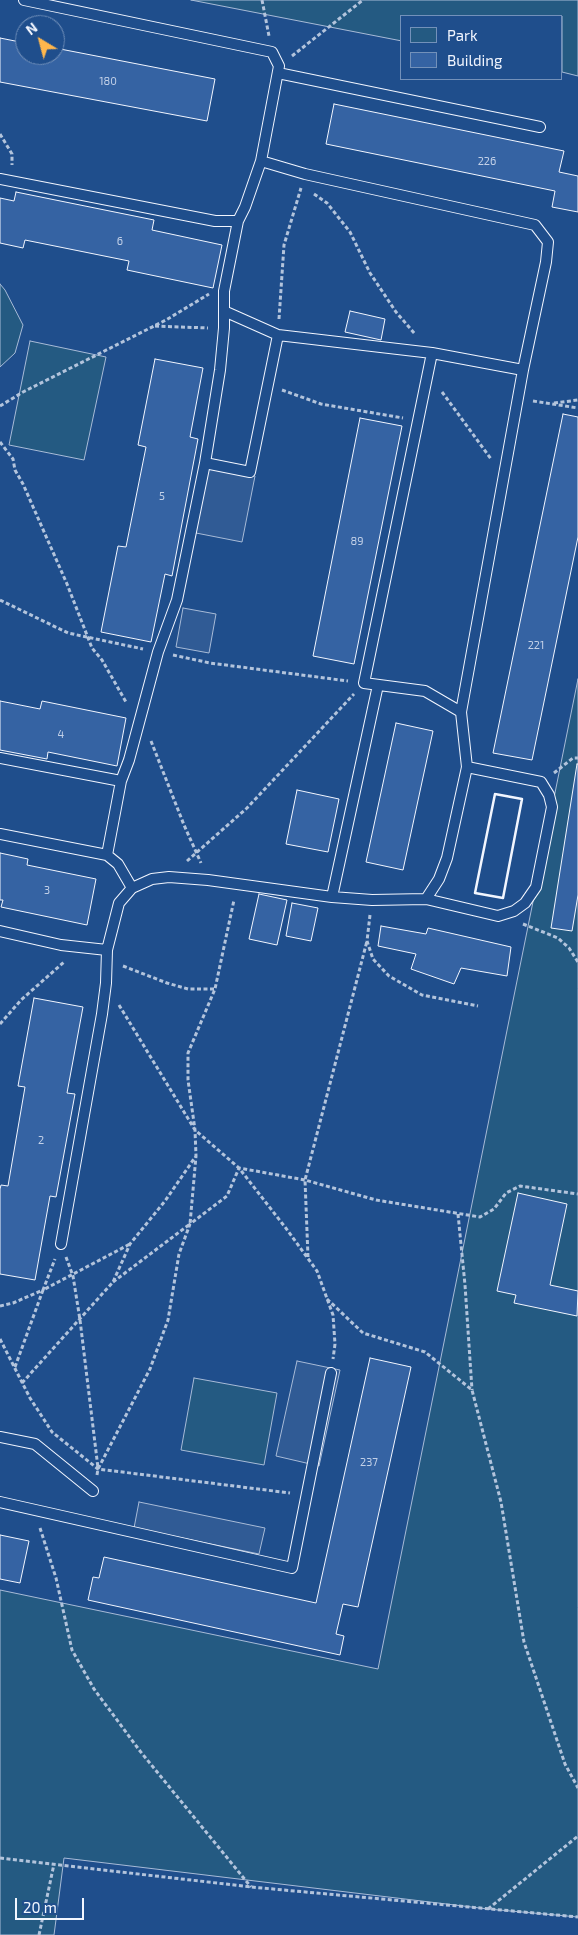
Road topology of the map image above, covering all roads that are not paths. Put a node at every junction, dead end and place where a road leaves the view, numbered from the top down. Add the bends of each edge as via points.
1 (24, 0) edge
2 (279, 69) junction
3 (540, 127) dead end
4 (261, 161) junction
5 (4, 180) edge
6 (238, 221) junction
7 (224, 311) junction
8 (278, 334) junction
9 (432, 353) junction
10 (523, 370) junction
11 (205, 463) junction
12 (378, 685) junction
13 (460, 712) junction
14 (0, 758) edge
15 (467, 768) junction
16 (122, 781) junction
17 (0, 834) edge
18 (107, 855) junction
19 (132, 888) junction
20 (332, 897) junction
21 (426, 899) junction
22 (0, 931) edge
23 (107, 954) junction
24 (60, 1244) road end
25 (331, 1374) road end
26 (0, 1437) edge
27 (93, 1491) road end
28 (0, 1502) edge

1 - 2 lane via 272,52
2 - 3 lane
2 - 4 lane
4 - 6 lane
4 - 10 lane via 535,226 548,242
5 - 6 lane via 215,221
6 - 7 lane via 224,290
7 - 8 lane
7 - 11 lane via 220,370
8 - 9 lane
8 - 11 lane via 250,472
9 - 10 lane
9 - 12 lane via 364,683
10 - 13 lane
11 - 16 lane via 177,600 158,652
12 - 13 lane via 425,691
12 - 20 lane
13 - 15 lane
14 - 16 lane
15 - 21 lane via 447,858
15 - 21 lane via 542,782 552,807 536,887 520,907 498,916
16 - 18 lane
17 - 18 lane
18 - 19 lane via 118,864
19 - 20 lane via 152,879 169,877
19 - 23 lane via 119,903
20 - 21 lane
22 - 23 lane
23 - 24 lane via 102,1014
25 - 28 lane via 292,1568
26 - 27 lane via 35,1444

